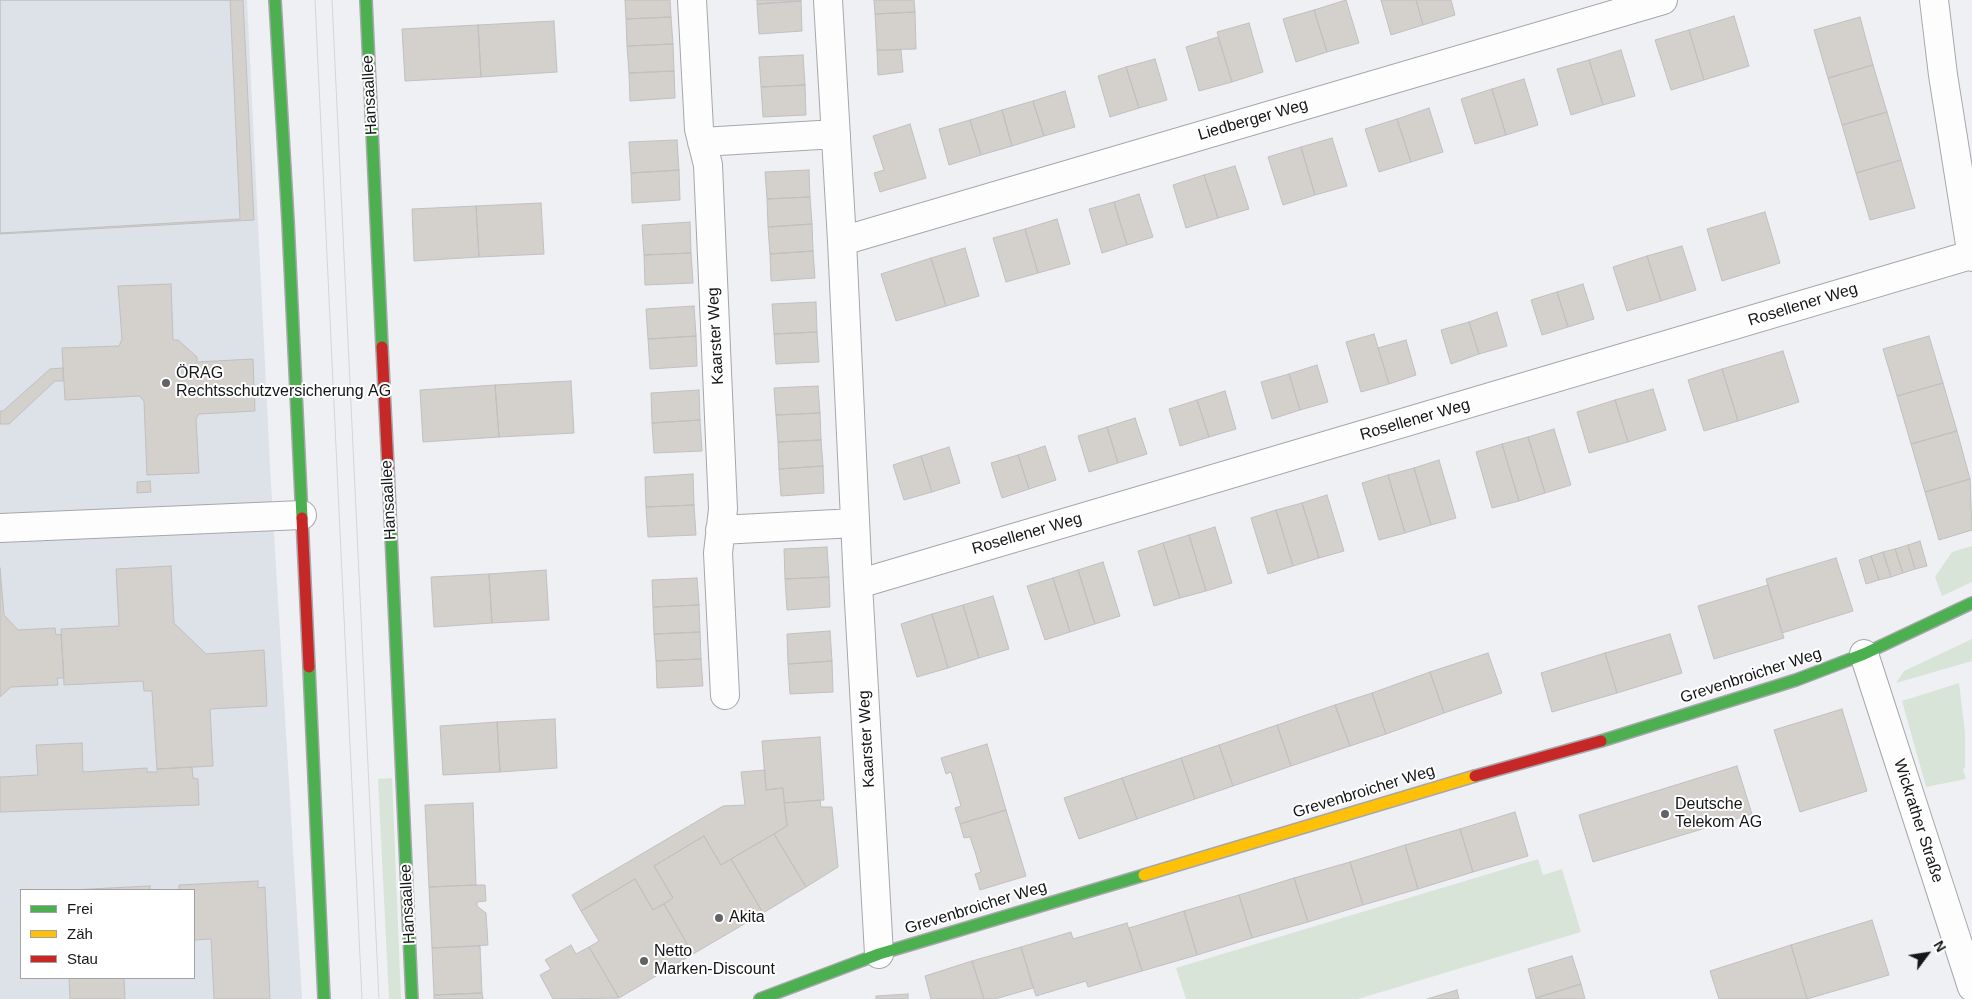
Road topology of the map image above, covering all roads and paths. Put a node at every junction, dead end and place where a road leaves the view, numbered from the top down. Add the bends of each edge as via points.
1 (275, 0) edge
2 (366, 0) edge
3 (692, 0) edge
4 (828, 0) edge
5 (1663, 0) edge
6 (1934, 0) edge
7 (836, 134) junction
8 (702, 142) junction
9 (842, 241) junction
10 (1972, 256) edge
11 (302, 515) junction
12 (855, 523) junction
13 (0, 528) edge
14 (720, 530) junction
15 (858, 584) junction
16 (1972, 603) edge
17 (1864, 654) junction
18 (725, 695) dead end
19 (879, 954) junction
20 (1972, 987) edge
21 (324, 999) edge
22 (412, 999) edge
23 (760, 999) edge

1 - 11 street
2 - 22 street, Hansaallee
3 - 8 street, Kaarster Weg
4 - 7 street, Kaarster Weg
5 - 9 street, Liedberger Weg
6 - 10 street
7 - 8 street
7 - 9 street, Kaarster Weg
8 - 14 street, Kaarster Weg via 708,165 723,509
9 - 12 street, Kaarster Weg
10 - 15 street, Rosellener Weg
11 - 13 street
11 - 21 street
12 - 14 street
12 - 15 street, Kaarster Weg
14 - 18 street, Kaarster Weg via 718,553
15 - 19 street, Kaarster Weg
16 - 17 street, Grevenbroicher Weg
17 - 19 street, Grevenbroicher Weg via 1796,680 1612,738 1532,758
17 - 20 street, Wickrather Straße
19 - 23 street, Grevenbroicher Weg

